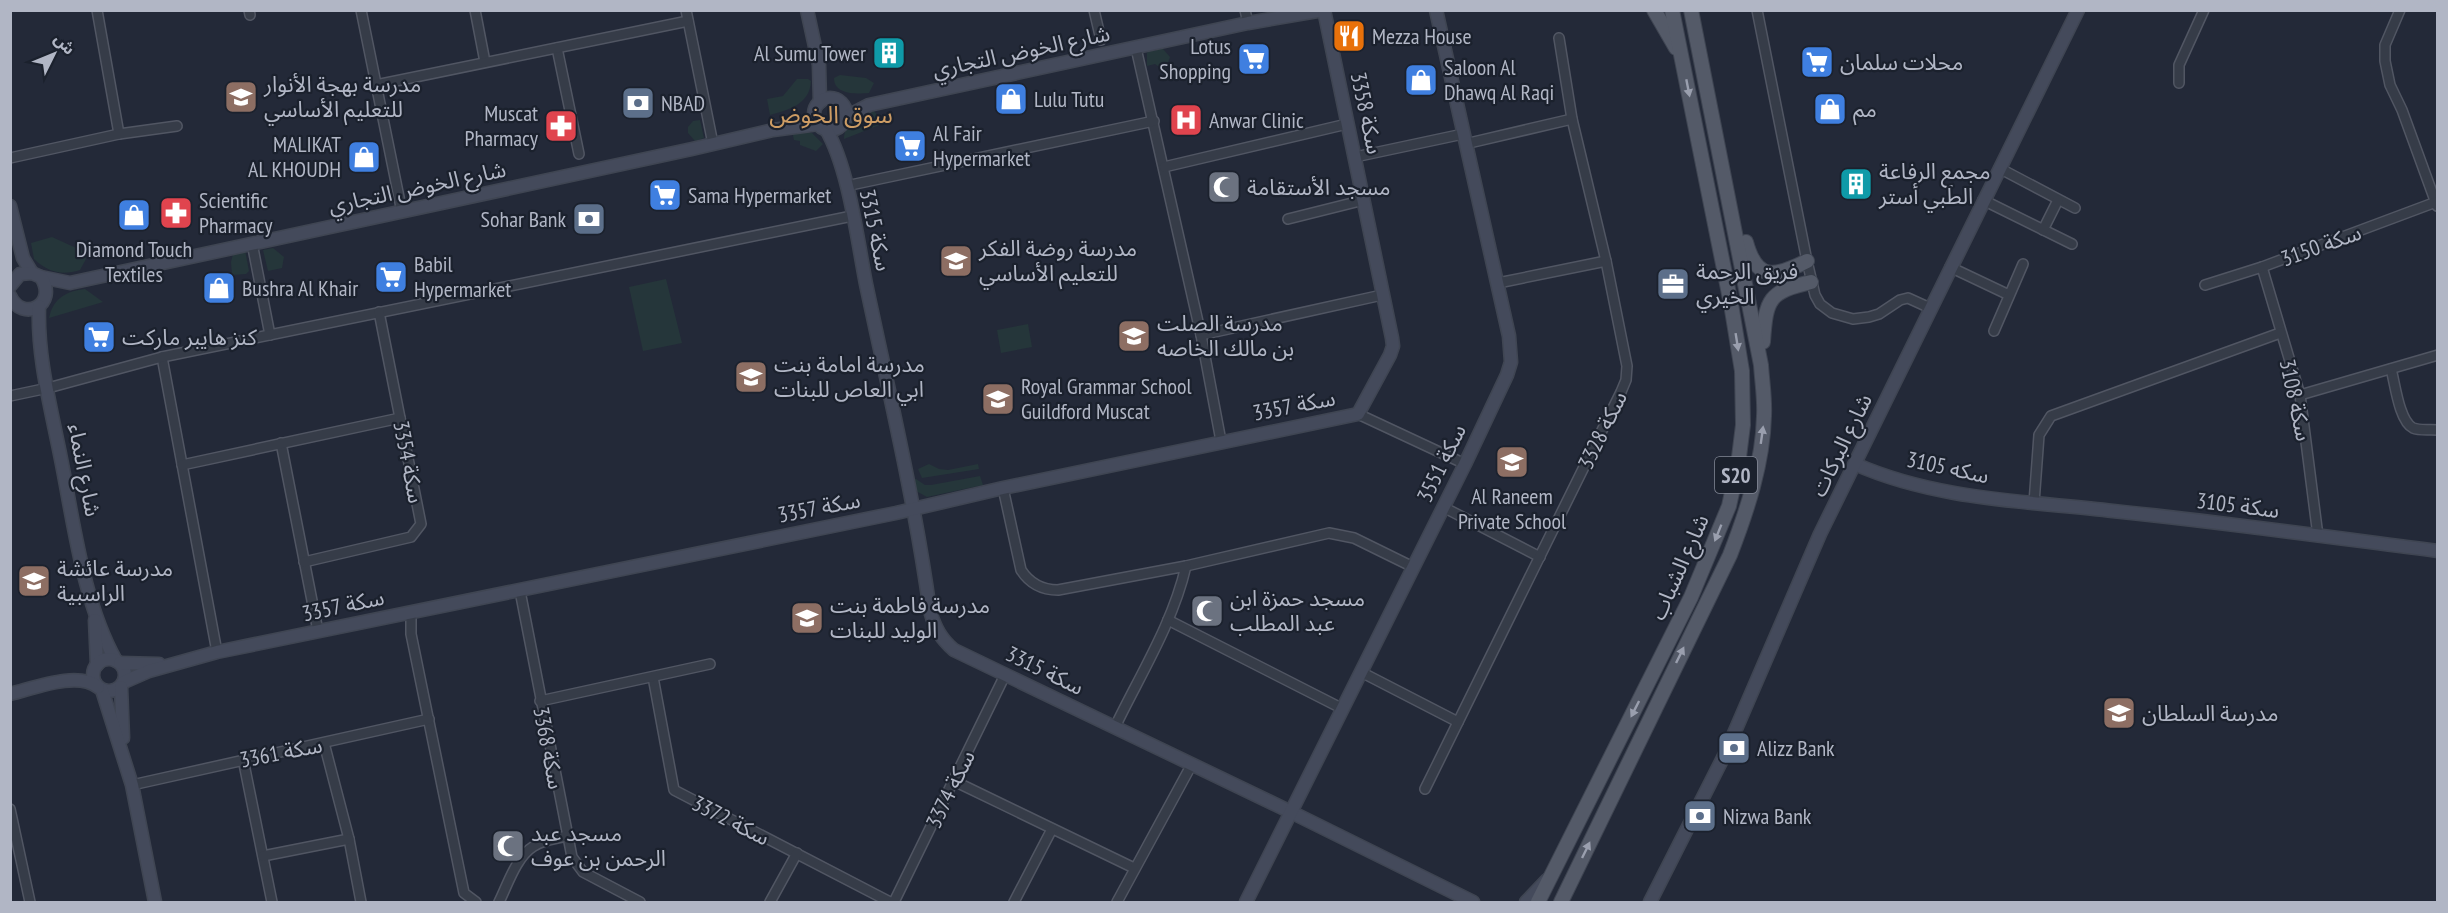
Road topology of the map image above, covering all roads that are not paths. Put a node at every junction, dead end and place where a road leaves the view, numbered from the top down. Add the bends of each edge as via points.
1 (97, 10) edge
2 (361, 10) edge
3 (475, 10) edge
4 (686, 10) edge
5 (807, 10) edge
6 (1094, 10) edge
7 (1323, 10) edge
8 (1436, 10) edge
9 (1654, 10) edge
10 (1672, 10) edge
11 (1691, 10) edge
12 (1757, 10) edge
13 (2078, 10) edge
14 (2204, 10) edge
15 (2400, 10) edge
16 (1246, 17) edge
17 (688, 21) junction
18 (1560, 38) dead end
19 (1101, 40) dead end
20 (557, 48) junction
21 (1136, 48) junction
22 (1683, 59) junction
23 (485, 62) junction
24 (819, 65) junction
25 (2179, 82) dead end
26 (376, 85) junction
27 (838, 101) junction
28 (869, 105) junction
29 (817, 106) junction
30 (1572, 119) junction
31 (1154, 121) junction
32 (844, 122) junction
33 (1347, 124) junction
34 (177, 126) dead end
35 (822, 127) junction
36 (773, 130) junction
37 (119, 134) junction
38 (1464, 139) junction
39 (713, 144) junction
40 (579, 154) dead end
41 (1354, 157) junction
42 (10, 158) edge
43 (840, 163) junction
44 (1164, 166) junction
45 (1999, 168) junction
46 (1724, 172) junction
47 (846, 186) junction
48 (1364, 200) junction
49 (2058, 200) junction
50 (1983, 201) junction
51 (2437, 205) edge
52 (10, 206) edge
53 (2075, 208) dead end
54 (402, 212) junction
55 (852, 216) junction
56 (1288, 219) dead end
57 (2043, 230) junction
58 (18, 241) junction
59 (252, 243) junction
60 (2072, 244) dead end
61 (1606, 261) junction
62 (1807, 261) junction
63 (2023, 264) dead end
64 (1950, 267) junction
65 (2262, 267) junction
66 (36, 275) junction
67 (13, 282) edge
68 (1811, 282) junction
69 (70, 283) junction
70 (1498, 283) junction
71 (2205, 285) dead end
72 (1382, 295) junction
73 (2009, 296) junction
74 (14, 302) edge
75 (42, 303) junction
76 (1930, 308) junction
77 (379, 312) junction
78 (1994, 331) dead end
79 (2280, 333) junction
80 (270, 335) junction
81 (1201, 335) junction
82 (39, 342) junction
83 (2438, 355) edge
84 (162, 357) junction
85 (1761, 364) junction
86 (2391, 369) junction
87 (48, 388) junction
88 (2300, 395) junction
89 (10, 396) edge
90 (1358, 414) junction
91 (400, 418) junction
92 (2438, 430) edge
93 (1221, 441) junction
94 (281, 443) junction
95 (1465, 464) junction
96 (1855, 464) junction
97 (182, 465) junction
98 (1003, 488) junction
99 (2034, 503) junction
100 (1443, 507) junction
101 (914, 508) junction
102 (2318, 536) junction
103 (2438, 551) edge
104 (1540, 557) junction
105 (304, 562) junction
106 (1186, 566) junction
107 (1413, 567) junction
108 (520, 591) junction
109 (94, 607) junction
110 (411, 612) junction
111 (1168, 620) junction
112 (318, 632) junction
113 (217, 652) junction
114 (118, 662) junction
115 (172, 664) junction
116 (710, 664) dead end
117 (96, 667) junction
118 (1361, 672) junction
119 (1005, 675) junction
120 (653, 677) junction
121 (75, 679) junction
122 (123, 685) junction
123 (100, 689) junction
124 (10, 694) edge
125 (540, 701) junction
126 (1342, 709) junction
127 (429, 719) junction
128 (1458, 722) junction
129 (1115, 727) junction
130 (324, 743) junction
131 (124, 754) junction
132 (243, 759) junction
133 (1192, 764) junction
134 (954, 781) junction
135 (132, 785) junction
136 (1425, 789) dead end
137 (10, 809) edge
138 (1291, 812) junction
139 (1052, 829) junction
140 (566, 836) junction
141 (349, 839) junction
142 (797, 853) junction
143 (263, 856) junction
144 (1134, 868) junction
145 (1552, 875) junction
146 (634, 901) edge
147 (28, 902) edge
148 (155, 903) edge
149 (272, 903) edge
150 (361, 903) edge
151 (476, 903) edge
152 (499, 903) edge
153 (770, 903) edge
154 (892, 903) edge
155 (1014, 903) edge
156 (1117, 903) edge
157 (1246, 903) edge
158 (1473, 903) edge
159 (1526, 903) edge
160 (1538, 903) edge
161 (1561, 903) edge
162 (1650, 903) edge

1 - 37 street
2 - 26 street
3 - 23 street
4 - 17 street
5 - 24 street
6 - 19 street
7 - 16 street, شارع الخوض التجاري
7 - 33 street, سكة 3358
8 - 38 street, سكة 3551
9 - 22 main road
10 - 22 main road, شارع الشباب / S20
11 - 46 main road, شارع الشباب / S20
12 - 62 street
13 - 45 street, شارع البركات
14 - 25 street via 2179,65
15 - 51 street via 2385,45 2385,61 2390,85
16 - 21 street, شارع الخوض التجاري
17 - 20 street
17 - 39 street
18 - 30 street, سكة 3328
20 - 23 street
20 - 40 street
21 - 28 street, شارع الخوض التجاري
21 - 31 street
22 -> 145 main road, شارع الشباب / S20 via 1742,371 1743,425 1738,465 1729,506 1691,597
23 - 26 street
24 - 27 street
24 - 29 street
26 - 54 street
27 - 28 street, شارع الخوض التجاري
27 - 29 street, شارع الخوض التجاري
27 - 32 street, سكة 3315
28 - 32 street, شارع الخوض التجاري
29 - 35 street, سكة 3315
29 - 36 street, شارع الخوض التجاري
30 - 38 street
30 - 61 street, سكة 3328
31 - 44 street
31 - 47 street
32 - 35 street, شارع الخوض التجاري via 831,130
32 - 43 street, سكة 3315
33 - 41 street, سكة 3358
33 - 44 street
34 - 37 street
35 - 36 street, شارع الخوض التجاري
35 - 43 street, سكة 3315
36 - 39 street, شارع الخوض التجاري
37 - 42 street
38 - 41 street
38 - 70 street, سكة 3551
39 - 54 street, شارع الخوض التجاري
41 - 48 street, سكة 3358
43 - 47 street, سكة 3315
44 - 81 street
45 - 49 street
45 - 50 street, شارع البركات
46 - 62 main road via 1755,265 1768,274
46 - 85 main road, شارع الشباب / S20
47 - 55 street, سكة 3315
48 - 56 street
48 - 72 street, سكة 3358
49 - 53 street
49 - 57 street
50 - 57 street
50 - 64 street, شارع البركات
51 - 65 street, سكة 3150
52 - 58 street
54 - 59 street, شارع الخوض التجاري
55 - 77 street
55 - 101 street, سكة 3315
57 - 60 street
58 - 66 street via 23,258
58 - 67 street via 19,261
59 - 69 street, شارع الخوض التجاري
59 - 80 street
61 - 70 street
61 - 104 street, سكة 3328 via 1627,366 1626,380
62 - 68 street
63 - 73 street
64 - 73 street
64 - 76 street, شارع البركات
65 - 71 street, سكة 3150
65 - 79 street, سكة 3108
66 - 67 street via 26,273
66 - 69 street, شارع الخوض التجاري
66 - 75 street, شارع النماء via 47,289
68 - 76 street via 1820,304 1844,317 1869,317 1908,298
68 - 85 main road via 1787,287 1773,298 1764,320
69 - 75 street, شارع الخوض التجاري
70 - 95 street, سكة 3551 via 1511,362
72 - 81 street
72 - 90 street, سكة 3358 via 1393,346
73 - 78 street
74 - 75 street via 34,309
74 - 82 street, شارع النماء
75 - 82 street, شارع النماء
76 - 96 street, شارع البركات
77 - 80 street
77 - 91 street, سكة 3354
79 - 88 street, سكة 3108
79 - 99 street via 2051,416 2040,435
80 - 84 street
81 - 93 street
82 - 87 street, شارع النماء
83 - 86 street
84 - 87 street
84 - 97 street
161 -> 85 main road, شارع الشباب / S20 via 1746,515 1764,416
86 - 88 street
86 - 92 street via 2407,423 2419,429
87 - 89 street
87 - 109 street, شارع النماء
88 - 102 street, سكة 3108
90 - 93 street, سكة 3357
90 - 95 street, سكة 3357
91 - 94 street
91 - 105 street, سكة 3354 via 421,524 411,537
93 - 98 street, سكة 3357
94 - 97 street
94 - 105 street
95 - 100 street, سكة 3551
96 - 99 street, سكه 3105 via 1972,496
96 - 162 street, شارع البركات via 1820,534 1726,752
97 - 113 street
98 - 101 street, سكة 3357
98 - 106 street via 1021,570 1037,586 1058,590
99 - 102 street, سكة 3105
100 - 104 street
100 - 107 street, سكة 3551
101 - 108 street, سكة 3357
101 - 119 street, سكة 3315 via 935,626 954,650
102 - 103 street, سكة 3105
104 - 128 street, سكة 3328
105 - 112 street
106 - 107 street via 1329,533 1354,538
106 - 111 street
107 - 118 street, سكة 3551
108 - 110 street, سكة 3357
108 - 125 street, سكة 3368
109 - 114 street, شارع النماء
109 - 117 street, شارع النماء
110 - 112 street, سكة 3357
110 - 127 street via 411,634
111 - 126 street
111 - 129 street
112 - 113 street, سكة 3357
113 - 115 street, سكة 3357
114 - 115 street, سكة 3357
114 - 117 street via 106,660
114 - 122 street via 125,672
115 - 122 street, سكة 3357
116 - 120 street
117 - 121 street
117 - 123 street via 93,679
118 - 126 street, سكة 3551
118 - 128 street
119 - 129 street, سكة 3315
119 - 134 street, سكة 3374
120 - 125 street
120 - 142 street, سكة 3372 via 674,790
121 - 123 street via 91,681
121 - 124 street
122 - 123 street via 112,692
122 - 131 street
123 - 131 street
125 - 140 street, سكة 3368
126 - 138 street, سكة 3551
127 - 130 street, سكة 3361
127 - 151 street via 464,893
128 - 136 street, سكة 3328
129 - 133 street, سكة 3315
130 - 132 street, سكة 3361
130 - 141 street
131 - 135 street
132 - 135 street, سكة 3361
132 - 143 street
133 - 138 street, سكة 3315
133 - 144 street
134 - 139 street
134 - 154 street, سكة 3374
135 - 148 street
137 - 147 street
138 - 157 street, سكة 3551
138 - 158 street, سكة 3315
139 - 144 street
139 - 155 street
140 - 146 street, سكة 3368 via 572,857 584,872
140 - 152 street via 539,843 529,850
141 - 143 street
141 - 150 street
142 - 153 street
142 - 154 street, سكة 3372
143 - 149 street
144 - 156 street
145 - 159 street
145 - 160 main road, شارع الشباب / S20

